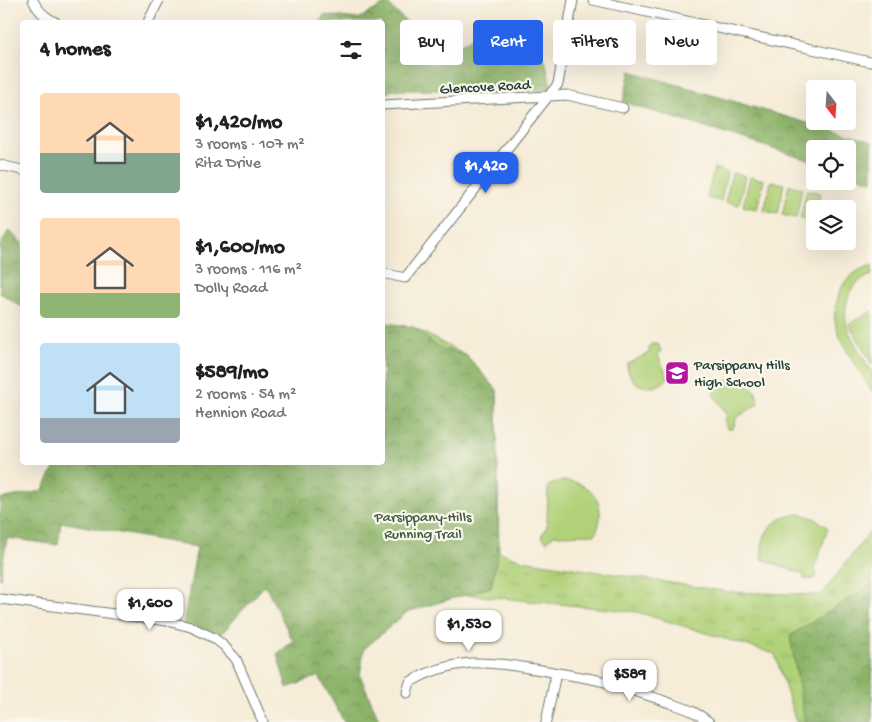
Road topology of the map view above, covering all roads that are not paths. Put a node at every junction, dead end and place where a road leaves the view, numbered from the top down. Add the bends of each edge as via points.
1 (33, 0) edge
2 (159, 0) edge
3 (574, 0) edge
4 (593, 0) edge
5 (52, 20) edge
6 (149, 20) edge
7 (870, 62) dead end
8 (549, 96) junction
9 (385, 105) edge
10 (624, 108) dead end
11 (0, 165) edge
12 (20, 170) edge
13 (385, 275) edge
14 (0, 599) edge
15 (556, 673) junction
16 (407, 693) dead end
17 (264, 722) edge
18 (546, 722) edge
19 (709, 722) edge

1 - 5 street via 41,12
2 - 6 street
3 - 8 street, Glencove Road via 558,84
4 - 7 street
8 - 9 street, Glencove Road
8 - 10 street via 567,95
8 - 13 street via 405,278
11 - 12 street
14 - 17 street via 168,621 191,627 214,638 236,658
15 - 16 street via 494,663 472,663 434,670 410,682
15 - 18 street
15 - 19 street via 630,689 690,710

